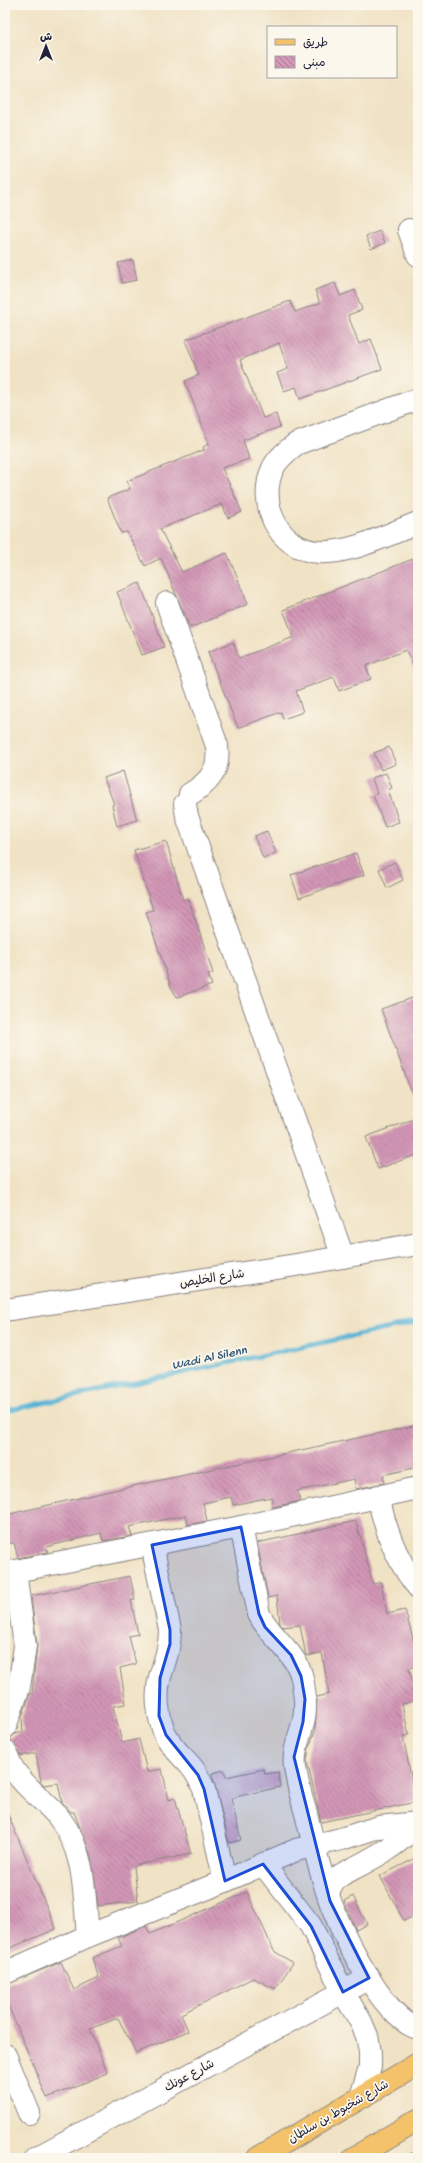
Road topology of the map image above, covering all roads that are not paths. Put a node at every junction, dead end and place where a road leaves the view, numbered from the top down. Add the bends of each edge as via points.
1 (409, 230) dead end
2 (418, 255) edge
3 (418, 399) edge
4 (418, 523) edge
5 (167, 603) dead end
6 (418, 1244) edge
7 (343, 1257) junction
8 (5, 1310) edge
9 (418, 1488) edge
10 (378, 1496) junction
11 (241, 1528) junction
12 (152, 1545) junction
13 (10, 1572) edge
14 (418, 1587) edge
15 (5, 1727) edge
16 (5, 1751) edge
17 (418, 1823) edge
18 (314, 1845) junction
19 (263, 1864) junction
20 (224, 1881) junction
21 (329, 1897) junction
22 (304, 1915) junction
23 (88, 1936) junction
24 (5, 1973) edge
25 (369, 1978) junction
26 (343, 1992) junction
27 (418, 2028) edge
28 (5, 2055) edge
29 (418, 2064) edge
30 (361, 2097) junction
31 (30, 2113) dead end
32 (418, 2120) edge
33 (36, 2158) edge
34 (258, 2158) edge
35 (354, 2158) edge

1 - 2 street
3 - 4 street via 296,444 283,454 274,467 268,482 267,498 270,514 284,536 302,548 317,552 333,553
5 - 7 street via 218,752 216,768 211,778 187,799 187,816
6 - 7 street, شارع الخليص
7 - 8 street, شارع الخليص
9 - 10 street
10 - 11 street
10 - 14 street via 390,1540 400,1561
11 - 12 street
11 - 18 street via 259,1614 265,1627 291,1655 301,1676 305,1699 304,1722 294,1757
12 - 13 street
12 - 20 street via 170,1630 170,1644 160,1678 159,1716 166,1735 176,1751 198,1775 204,1789
13 - 15 street via 26,1646 19,1687
16 - 23 street via 14,1771 72,1835 82,1868
17 - 18 street via 379,1826 342,1839
17 - 21 street via 389,1850 341,1875
18 - 19 street
18 - 21 street
19 - 20 street
19 - 22 street
20 - 23 street
21 - 22 street
21 - 25 street
22 - 26 street
23 - 24 street
25 - 26 street, شارع عونك
25 - 27 street via 389,2009 400,2020
26 - 30 street via 361,2022 370,2052 370,2067
26 - 33 street, شارع عونك
28 - 31 street
29 - 30 main road, شارع شخبوط بن سلطان
30 - 34 main road, شارع شخبوط بن سلطان
32 - 35 main road

